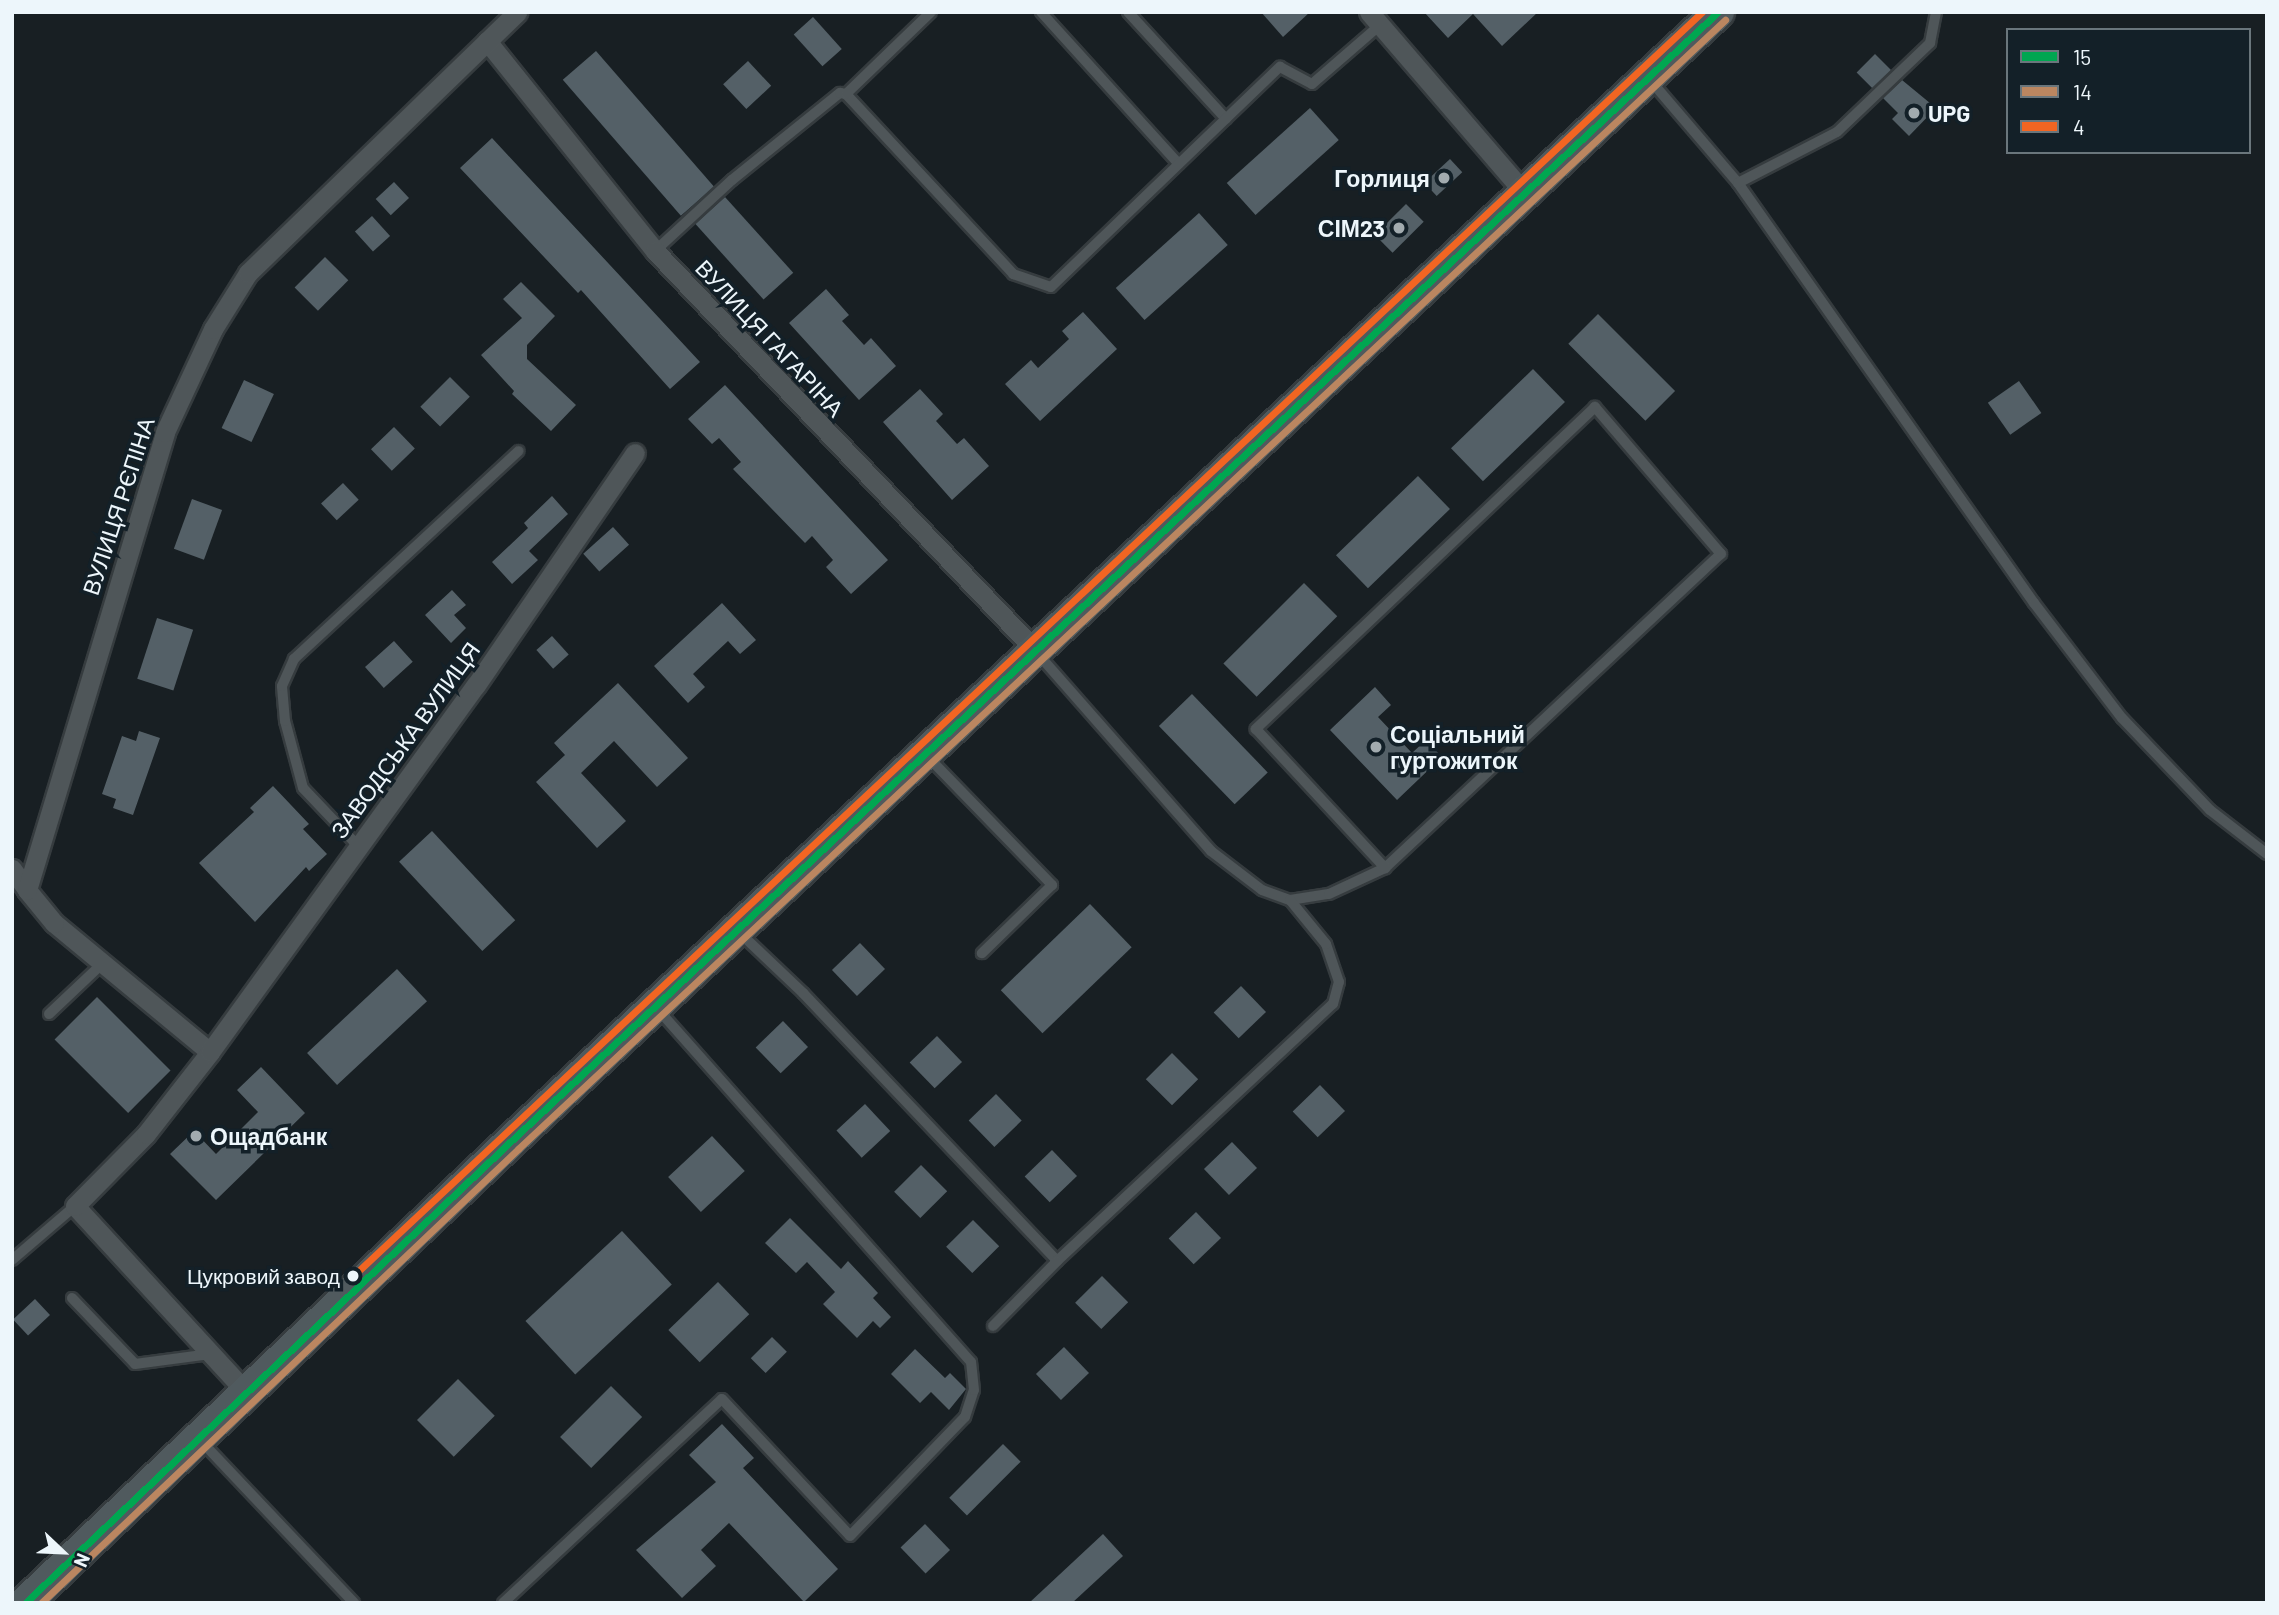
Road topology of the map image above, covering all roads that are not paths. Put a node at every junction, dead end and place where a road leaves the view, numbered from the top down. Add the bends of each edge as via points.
1 (517, 12) edge
2 (931, 12) edge
3 (1041, 12) edge
4 (1128, 12) edge
5 (1718, 12) edge
6 (1936, 12) edge
7 (1375, 19) edge
8 (486, 41) junction
9 (1648, 78) junction
10 (846, 94) junction
11 (1226, 119) junction
12 (1179, 164) junction
13 (1738, 183) junction
14 (1524, 192) junction
15 (655, 251) junction
16 (519, 451) dead end
17 (635, 453) dead end
18 (1037, 652) junction
19 (926, 755) junction
20 (359, 847) junction
21 (2267, 854) edge
22 (1385, 868) junction
23 (12, 869) edge
24 (27, 890) junction
25 (1290, 900) junction
26 (737, 930) junction
27 (982, 953) dead end
28 (103, 963) junction
29 (654, 1007) junction
30 (49, 1014) dead end
31 (210, 1052) junction
32 (75, 1206) junction
33 (12, 1259) edge
34 (1057, 1261) junction
35 (72, 1298) dead end
36 (993, 1325) dead end
37 (210, 1354) junction
38 (247, 1393) junction
39 (199, 1439) junction
40 (24, 1603) edge
41 (354, 1603) edge
42 (503, 1603) edge

1 - 8 street, ВУЛИЦЯ РЄПІНА
2 - 10 lane
3 - 12 lane
4 - 11 lane
5 - 9 main road
6 - 13 lane via 1930,43 1837,132
7 - 11 lane via 1312,84 1280,67
7 - 14 street
8 - 15 street, ВУЛИЦЯ ГАГАРІНА
8 - 24 street, ВУЛИЦЯ РЄПІНА via 248,273 213,330 165,432
9 - 13 lane
9 - 14 main road
10 - 12 lane via 1013,274 1051,287
10 - 15 lane via 840,93 732,180
11 - 12 lane
13 - 21 lane via 2034,603 2122,718 2210,810
14 - 18 main road
15 - 18 street, ВУЛИЦЯ ГАГАРІНА
16 - 20 lane via 294,659 282,686 285,721 303,788
17 - 20 street, ЗАВОДСЬКА ВУЛИЦЯ
18 - 19 main road
18 - 25 lane via 1211,851 1262,890
19 - 26 main road
19 - 27 lane via 1052,885
20 - 31 street, ЗАВОДСЬКА ВУЛИЦЯ
22 - 22 lane via 1721,554 1595,407 1256,729
22 - 25 lane via 1329,894
23 - 24 street
24 - 28 street via 54,923
25 - 34 lane via 1326,944 1339,982 1333,1004
26 - 29 main road
26 - 34 lane via 803,993
28 - 30 lane
28 - 31 street
29 - 38 main road
29 - 42 lane via 971,1362 974,1390 965,1417 850,1536 722,1399
31 - 32 street, ЗАВОДСЬКА ВУЛИЦЯ via 146,1134
32 - 33 lane
32 - 37 street
34 - 36 lane
35 - 37 lane via 135,1364
37 - 38 street
38 - 39 main road
39 - 40 main road
39 - 41 lane

